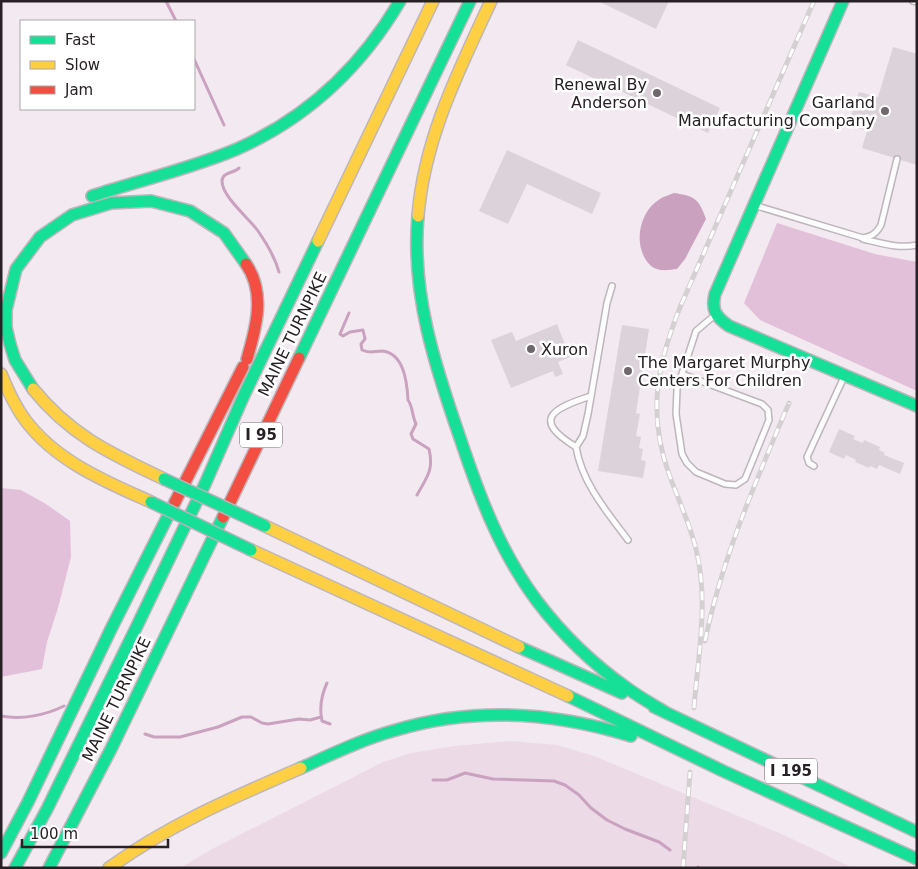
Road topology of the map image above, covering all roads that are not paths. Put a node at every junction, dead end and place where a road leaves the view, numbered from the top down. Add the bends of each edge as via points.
1 (400, 1) edge
2 (421, 1) edge
3 (433, 1) edge
4 (470, 1) edge
5 (491, 1) edge
6 (843, 1) edge
7 (913, 1) edge
8 (917, 2) edge
9 (364, 118) dead end
10 (897, 159) dead end
11 (69, 204) dead end
12 (754, 205) junction
13 (863, 238) junction
14 (917, 245) edge
15 (612, 286) dead end
16 (269, 314) dead end
17 (715, 315) junction
18 (247, 359) junction
19 (1, 374) edge
20 (682, 374) junction
21 (844, 376) junction
22 (592, 396) junction
23 (917, 406) edge
24 (576, 447) junction
25 (814, 466) dead end
26 (628, 540) dead end
27 (665, 712) junction
28 (723, 771) junction
29 (917, 832) edge
30 (1, 853) edge
31 (917, 859) edge
32 (15, 868) edge
33 (49, 868) edge
34 (109, 868) edge

1 - 11 main road via 375,40 351,67 323,95 281,125 221,155
2 - 9 main road
3 - 32 main road, MAINE TURNPIKE / I 95 via 136,628
4 - 33 main road, MAINE TURNPIKE / I 95 via 111,749
5 - 27 main road via 445,103 422,179 416,253 419,296 429,343 479,496 515,570 568,637 621,684
6 - 12 main road
7 - 8 lane
10 - 13 lane via 881,225 872,236
12 - 13 lane
12 - 17 main road via 715,294 712,307
13 - 14 lane via 906,248
15 - 22 lane
16 - 18 main road
17 - 20 lane via 696,331
17 - 21 main road via 729,326
18 - 27 main road, bridge via 258,315 251,273 226,236 196,215 178,208 133,200 83,210 42,235 27,251 12,278 6,304 6,333 17,364 44,403 69,427 112,454 164,479 476,627
18 - 30 main road
19 - 28 main road, bridge via 30,427 48,446 89,474 603,712
20 - 20 lane via 676,414 682,454 696,472 736,485 745,479 769,420 768,410 762,404
21 - 23 main road
21 - 25 lane via 807,457
22 - 24 lane via 583,436
22 - 24 lane via 573,402 552,415 553,430
24 - 26 lane via 591,488
27 - 29 main road, I 195
28 - 31 main road, I 195
28 - 34 main road via 587,723 530,714 456,716 374,737 234,797 171,826

